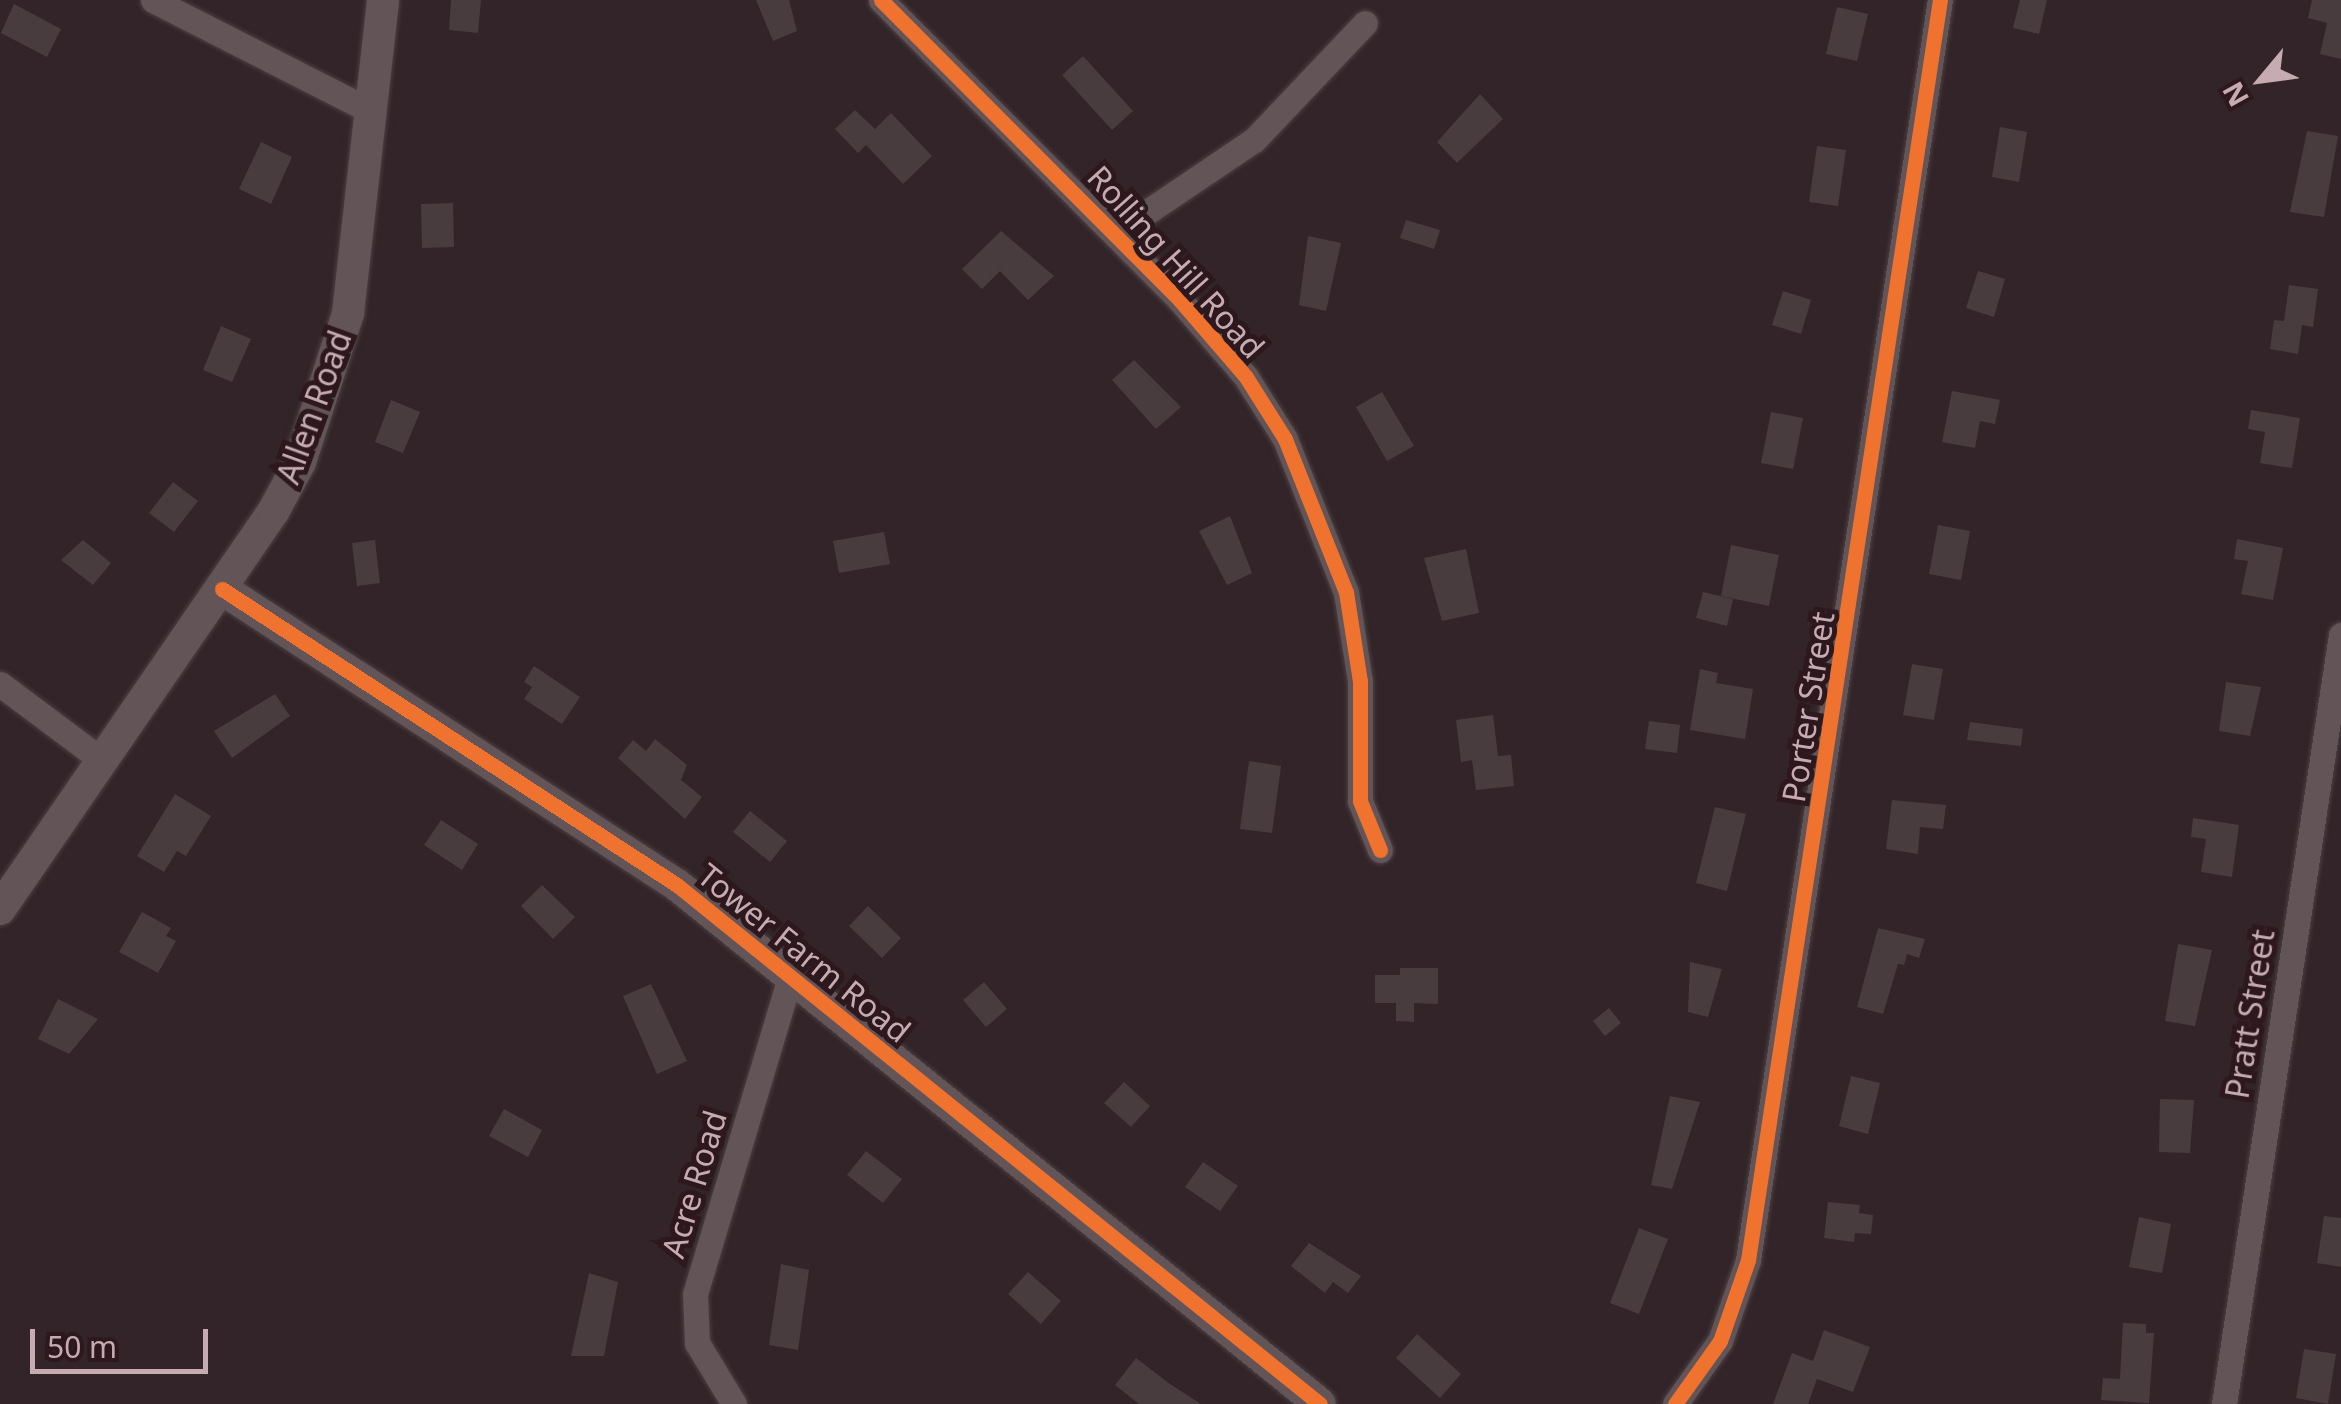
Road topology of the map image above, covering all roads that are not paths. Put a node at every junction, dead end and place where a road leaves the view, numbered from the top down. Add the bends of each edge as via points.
1 (153, 0) edge
2 (383, 0) edge
3 (882, 0) edge
4 (1940, 0) edge
5 (1365, 23) dead end
6 (373, 112) junction
7 (1116, 234) junction
8 (222, 589) junction
9 (2341, 634) edge
10 (0, 684) edge
11 (103, 761) junction
12 (1380, 850) dead end
13 (0, 910) edge
14 (790, 978) junction
15 (734, 1404) edge
16 (1320, 1404) edge
17 (1675, 1404) edge
18 (2224, 1404) edge

1 - 6 street
2 - 6 street, Allen Road
3 - 7 street, Rolling Hill Road
4 - 17 street, Porter Street via 1748,1260 1720,1341
5 - 7 street via 1254,140
6 - 8 street, Allen Road via 348,313 336,354 300,462
7 - 12 street, Rolling Hill Road via 1246,376 1286,439 1320,515 1346,592 1360,681 1360,801
8 - 11 street, Allen Road
8 - 14 street, Tower Farm Road via 677,884
9 - 18 street, Pratt Street
10 - 11 street
11 - 13 street, Allen Road
14 - 15 street, Acre Road via 695,1294 697,1343
14 - 16 street, Tower Farm Road

